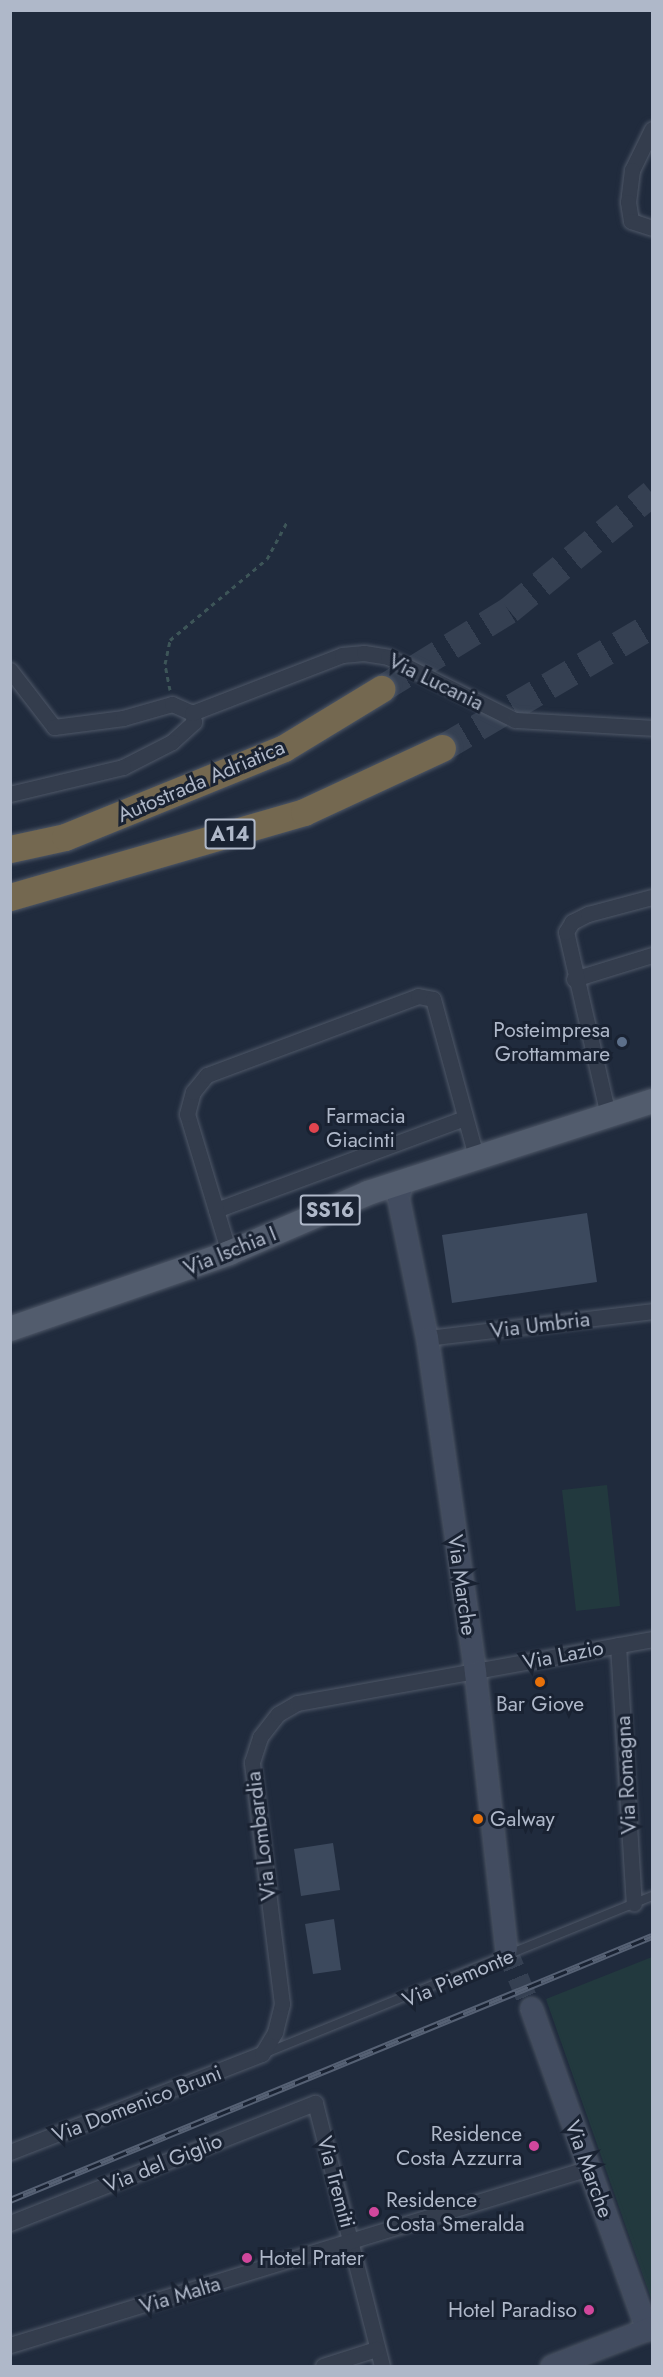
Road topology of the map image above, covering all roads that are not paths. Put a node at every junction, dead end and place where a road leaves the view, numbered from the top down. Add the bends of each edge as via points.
1 (652, 129) edge
2 (652, 228) edge
3 (10, 670) edge
4 (381, 689) tunnel mouth
5 (192, 712) junction
6 (652, 728) edge
7 (442, 748) tunnel mouth
8 (10, 794) edge
9 (10, 849) edge
10 (10, 897) edge
11 (652, 897) edge
12 (652, 955) edge
13 (574, 979) junction
14 (652, 1101) edge
15 (608, 1115) junction
16 (465, 1118) junction
17 (476, 1156) junction
18 (402, 1182) junction
19 (216, 1210) junction
20 (229, 1253) junction
21 (652, 1311) edge
22 (10, 1329) edge
23 (427, 1338) junction
24 (652, 1640) edge
25 (618, 1644) junction
26 (475, 1672) junction
27 (652, 1896) edge
28 (633, 1905) junction
29 (506, 1948) tunnel mouth
30 (531, 2008) tunnel mouth
31 (262, 2054) junction
32 (315, 2103) joint
33 (10, 2152) edge
34 (589, 2168) junction
35 (10, 2223) edge
36 (352, 2244) junction
37 (650, 2328) edge
38 (10, 2345) edge
39 (376, 2349) junction
40 (323, 2367) edge
41 (382, 2367) edge
42 (551, 2367) edge

1 - 2 street via 632,170 628,202 631,221
3 - 5 street via 54,727 123,718 172,704
4 - 9 highway, Autostrada Adriatica via 284,748 64,837
5 - 6 street, Via Lucania via 342,655 364,653 387,657 515,720
5 - 8 street via 189,731 123,767
7 - 10 highway, A14 via 304,812
11 - 13 street via 572,922 566,932
12 - 13 street
13 - 15 street
14 - 15 main road, Via Ischia I / SS16
15 - 17 main road, Via Ischia I / SS16
16 - 17 street
16 - 19 street
16 - 19 street via 433,999 418,996 207,1075 194,1092 187,1114
17 - 18 main road, Via Ischia I / SS16
18 - 20 main road, Via Ischia I / SS16
18 - 23 street, Via Marche via 398,1198 407,1224
19 - 20 street
20 - 22 main road, Via Ischia I / SS16
21 - 23 street, Via Umbria
23 - 26 street, Via Marche
24 - 25 street, Via Lazio
25 - 26 street, Via Lazio
25 - 28 street, Via Romagna
26 - 29 street, Via Marche
26 - 31 street, Via Lombardia via 297,1703 279,1714 260,1737 252,1762 254,1793 282,2004 275,2032
27 - 28 lane, Via Piemonte
28 - 31 lane, Via Piemonte
30 - 34 street, Via Marche
31 - 33 street, Via Domenico Bruni
32 - 35 street, Via del Giglio
32 - 36 street, Via Tremiti
34 - 36 street, Via Malta
34 - 37 street, Via Marche
36 - 38 street, Via Malta
36 - 39 street, Via Tremiti
37 - 42 street
39 - 40 street
39 - 41 street, Via Tremiti

